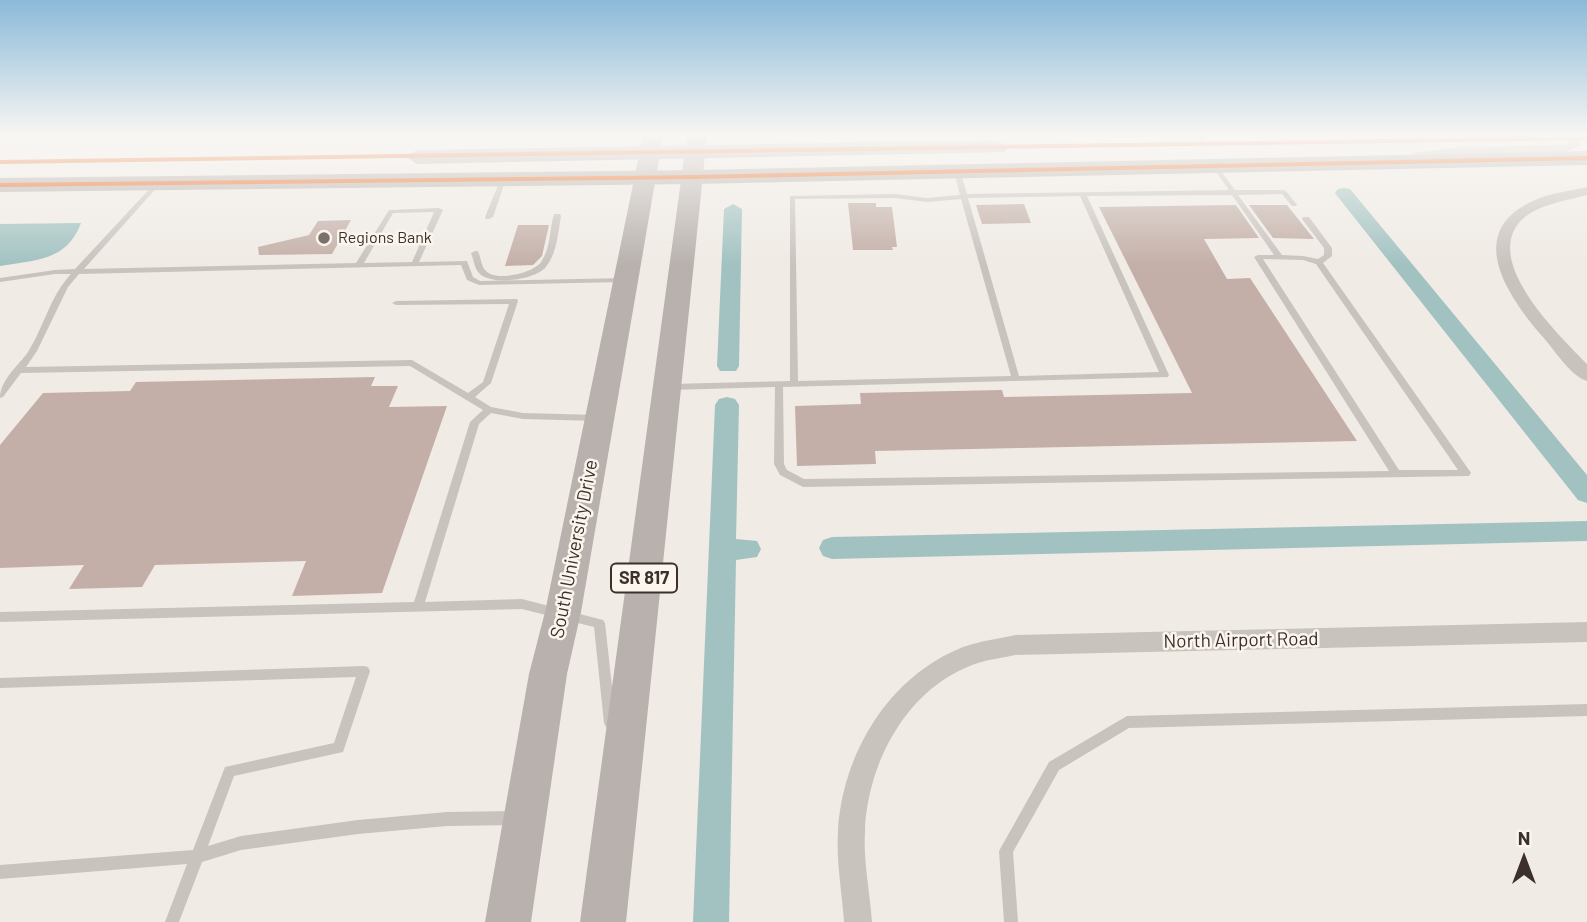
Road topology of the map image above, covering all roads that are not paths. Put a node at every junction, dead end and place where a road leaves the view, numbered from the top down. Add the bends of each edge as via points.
1 (166, 179) edge
2 (501, 179) edge
3 (503, 179) edge
4 (646, 179) edge
5 (694, 179) edge
6 (959, 179) edge
7 (1225, 179) edge
8 (157, 184) junction
9 (0, 185) edge
10 (1587, 191) edge
11 (1235, 192) junction
12 (1083, 194) junction
13 (962, 196) junction
14 (1294, 205) dead end
15 (557, 216) dead end
16 (489, 217) dead end
17 (1306, 219) dead end
18 (475, 253) dead end
19 (1280, 258) junction
20 (1319, 262) junction
21 (359, 265) junction
22 (414, 265) junction
23 (76, 271) junction
24 (0, 280) edge
25 (626, 280) junction
26 (397, 303) dead end
27 (21, 370) junction
28 (1587, 375) edge
29 (1016, 379) junction
30 (794, 383) junction
31 (779, 384) junction
32 (668, 388) junction
33 (0, 395) edge
34 (468, 397) junction
35 (489, 410) junction
36 (600, 418) junction
37 (1396, 473) junction
38 (418, 606) junction
39 (563, 612) junction
40 (0, 617) edge
41 (1587, 632) edge
42 (0, 683) edge
43 (1587, 710) edge
44 (617, 800) junction
45 (525, 818) junction
46 (200, 856) junction
47 (0, 872) edge
48 (172, 922) edge
49 (508, 922) edge
50 (603, 922) edge
51 (858, 922) edge
52 (1012, 922) edge

1 - 8 highway
2 - 8 highway
3 - 16 lane
4 - 25 main road, South University Drive
5 - 32 main road, SR 817
6 - 13 lane
7 - 11 lane
8 - 9 highway
8 - 23 lane
10 - 28 street via 1544,201 1513,218 1501,242 1501,261 1511,285
11 - 12 lane
11 - 14 lane via 1284,192
11 - 19 lane
12 - 13 lane
12 - 29 lane via 1165,375
13 - 29 lane
13 - 30 lane via 927,200 792,197
15 - 18 lane via 545,264 538,272 489,276 481,272
17 - 20 lane via 1328,248 1328,256
19 - 20 lane
19 - 37 lane via 1258,257
20 - 37 lane via 1466,473
21 - 22 lane
21 - 22 lane via 391,211 439,210
21 - 23 lane
22 - 25 lane via 464,263 470,278 479,283
23 - 24 lane
23 - 27 lane via 55,299
25 - 36 main road, South University Drive
26 - 34 lane via 514,302 487,383
27 - 33 lane
27 - 34 lane via 400,362 422,367
29 - 30 lane
30 - 31 lane
31 - 32 lane
31 - 37 lane via 779,464 792,478 810,484
32 - 44 main road, SR 817
34 - 35 lane
35 - 36 lane via 523,416
35 - 38 lane via 475,422
36 - 39 main road, South University Drive
38 - 39 lane via 522,604
38 - 40 lane
39 - 44 lane via 596,620 601,626
39 - 45 main road, South University Drive via 548,674
41 - 51 street, North Airport Road via 1015,645 970,655 928,677 908,694 864,758 851,831
42 - 46 lane via 364,671 339,748 230,771
43 - 52 lane via 1127,722 1054,766 1006,851
44 - 50 main road, SR 817
45 - 46 lane via 358,827 241,843
45 - 49 main road, South University Drive
46 - 47 lane
46 - 48 lane

